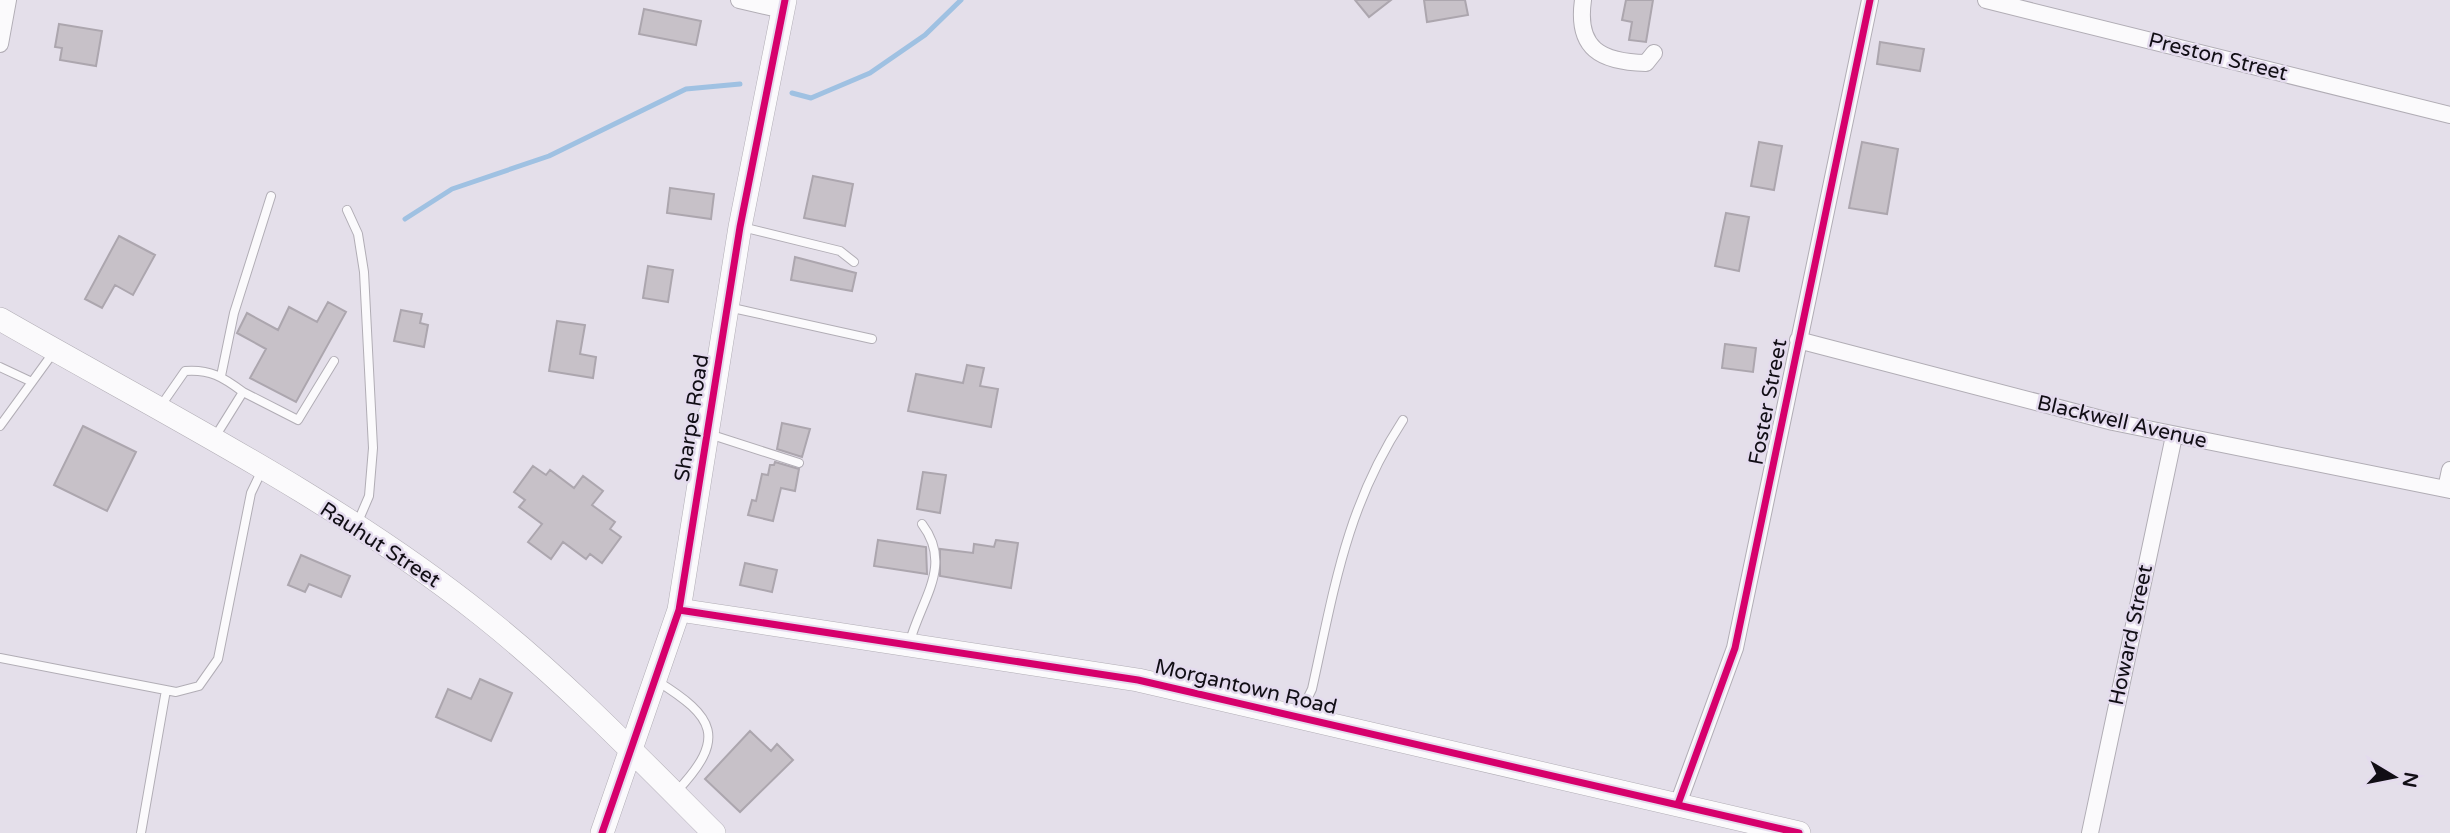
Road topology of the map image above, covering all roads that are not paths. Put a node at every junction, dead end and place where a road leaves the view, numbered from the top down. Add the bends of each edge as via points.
1 (8, 0) edge
2 (740, 0) edge
3 (1583, 0) edge
4 (1870, 0) edge
5 (1986, 0) edge
6 (784, 5) edge
7 (0, 44) edge
8 (1654, 53) dead end
9 (2450, 115) edge
10 (271, 196) dead end
11 (346, 210) dead end
12 (740, 227) junction
13 (854, 262) dead end
14 (727, 307) junction
15 (0, 319) edge
16 (872, 340) dead end
17 (1798, 340) junction
18 (54, 350) junction
19 (334, 361) dead end
20 (0, 367) edge
21 (221, 376) junction
22 (32, 382) junction
23 (243, 392) junction
24 (158, 410) junction
25 (1403, 420) dead end
26 (0, 426) edge
27 (707, 434) junction
28 (2174, 436) junction
29 (212, 441) junction
30 (799, 463) dead end
31 (262, 470) junction
32 (2450, 470) edge
33 (2448, 490) edge
34 (922, 524) dead end
35 (356, 527) junction
36 (679, 610) junction
37 (910, 644) junction
38 (0, 659) edge
39 (655, 680) junction
40 (166, 690) junction
41 (1299, 716) junction
42 (632, 750) junction
43 (674, 793) junction
44 (1678, 804) junction
45 (141, 833) edge
46 (603, 833) edge
47 (714, 833) edge
48 (1799, 833) edge
49 (2090, 833) edge

1 - 7 street
2 - 6 street
3 - 8 street via 1579,24 1592,48 1617,63 1646,64
4 - 17 street, Foster Street
5 - 9 street, Preston Street
6 - 12 street, Sharpe Road
10 - 21 lane via 234,313
11 - 35 lane via 358,234 364,272 373,448 369,496
12 - 13 lane via 840,251
12 - 14 street, Sharpe Road
14 - 16 lane
14 - 27 street, Sharpe Road
15 - 18 street, Rauhut Street
17 - 28 street, Blackwell Avenue
17 - 44 street, Foster Street via 1735,648
18 - 22 lane
18 - 24 street, Rauhut Street
19 - 23 lane via 298,420
20 - 22 lane
21 - 23 lane
21 - 24 lane via 185,371
22 - 26 lane
23 - 29 lane
24 - 29 street, Rauhut Street
25 - 41 lane via 1383,450 1353,514 1312,689
27 - 30 lane
27 - 36 street, Sharpe Road
28 - 33 street, Blackwell Avenue
28 - 49 street, Howard Street
29 - 31 street, Rauhut Street
31 - 35 street, Rauhut Street
31 - 40 lane via 251,493 218,659 199,686 183,692
32 - 33 street
34 - 37 lane via 937,552 932,584
35 - 42 street, Rauhut Street via 482,615 551,672
36 - 37 street, Morgantown Road
36 - 39 street, Sharpe Road
37 - 41 street, Morgantown Road via 1138,680
38 - 40 lane
39 - 42 street, Sharpe Road
39 - 43 lane via 686,699 708,724 710,741 692,775
40 - 45 lane
41 - 44 street, Morgantown Road
42 - 43 street, Rauhut Street
42 - 46 street, Sharpe Road
43 - 47 street, Rauhut Street
44 - 48 street, Morgantown Road

